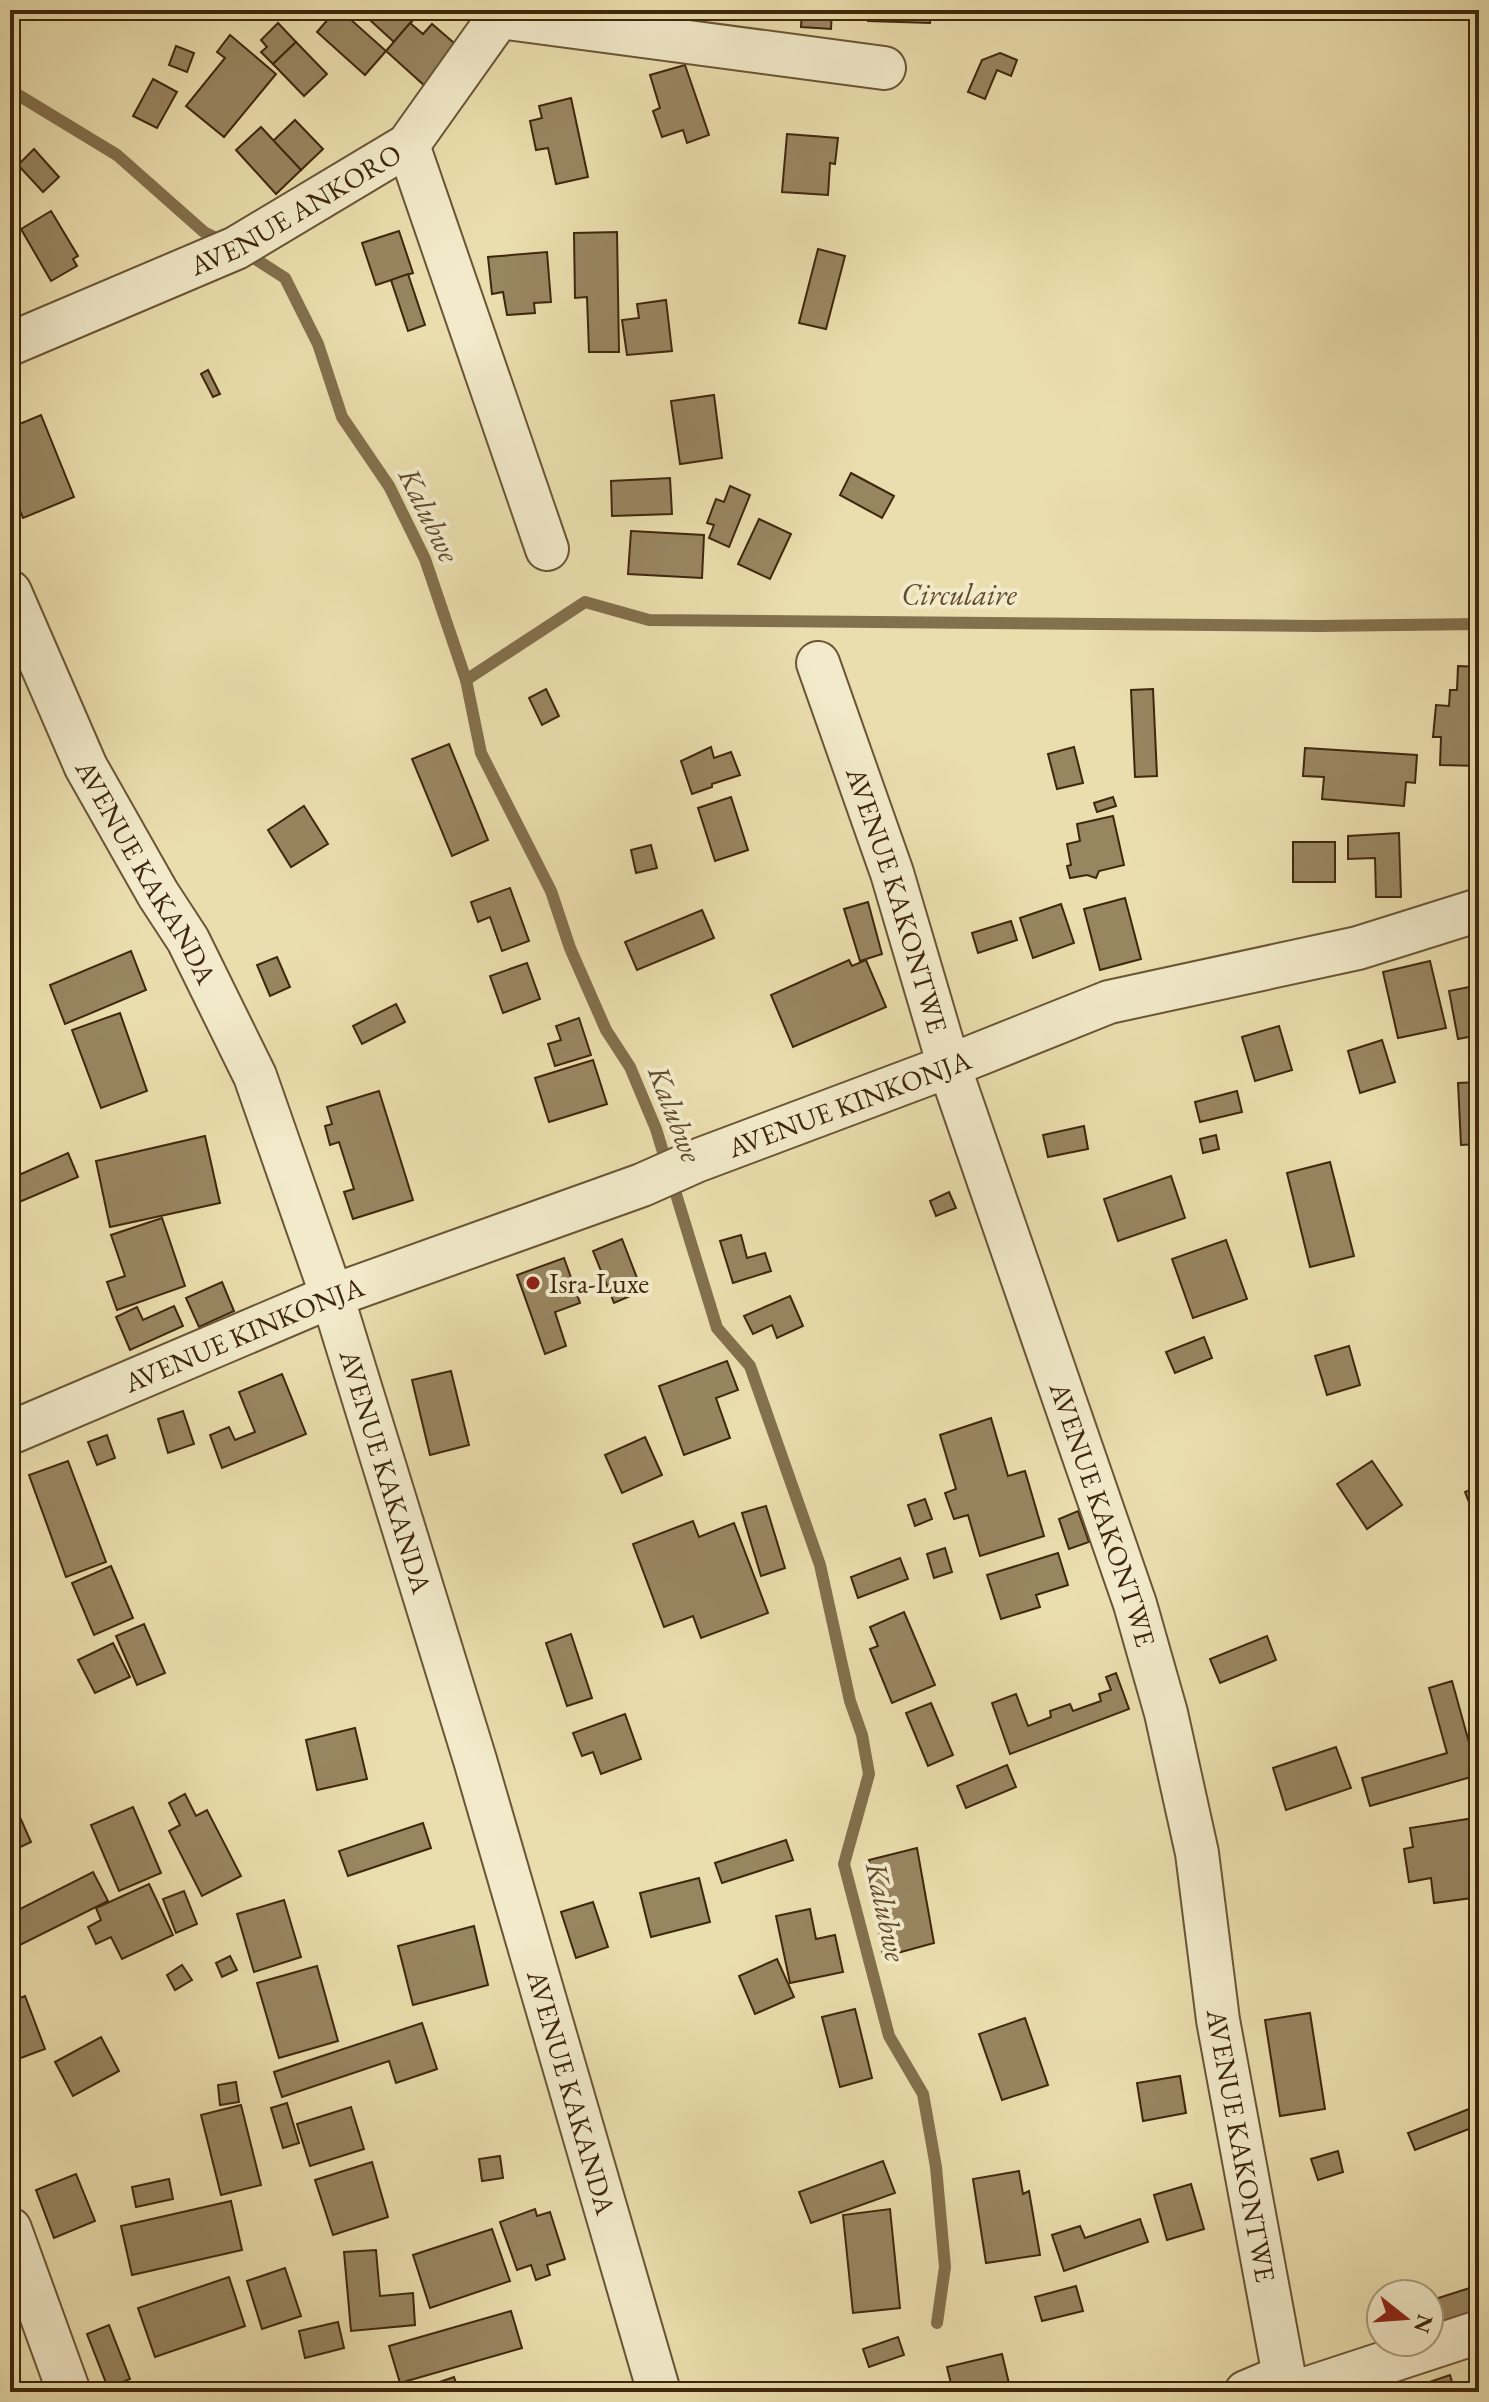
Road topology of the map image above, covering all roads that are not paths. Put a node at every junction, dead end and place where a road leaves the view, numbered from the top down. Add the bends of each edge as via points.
1 (502, 14) edge
2 (884, 68) dead end
3 (408, 145) junction
4 (10, 344) edge
5 (547, 549) dead end
6 (10, 592) edge
7 (818, 663) dead end
8 (1479, 910) edge
9 (949, 1066) junction
10 (332, 1296) junction
11 (10, 1433) edge
12 (10, 2229) edge
13 (1479, 2332) edge
14 (1290, 2387) edge
15 (69, 2392) edge
16 (659, 2392) edge
17 (1246, 2392) edge

1 - 2 street
1 - 3 street
3 - 4 street, AVENUE ANKORO via 236,248
3 - 5 street, AVENUE ANKORO
6 - 10 street, AVENUE KAKANDA via 86,767 188,940 255,1076
7 - 9 street, AVENUE KAKONTWE via 892,873
8 - 9 street, AVENUE KINKONJA via 1358,948 1109,1002
9 - 10 street, AVENUE KINKONJA via 642,1185
9 - 14 street, AVENUE KAKONTWE via 1135,1604 1166,1713 1197,1853 1225,2067
10 - 11 street, AVENUE KINKONJA
10 - 16 street, AVENUE KAKANDA via 475,1760
12 - 15 street
13 - 14 street
14 - 17 street

